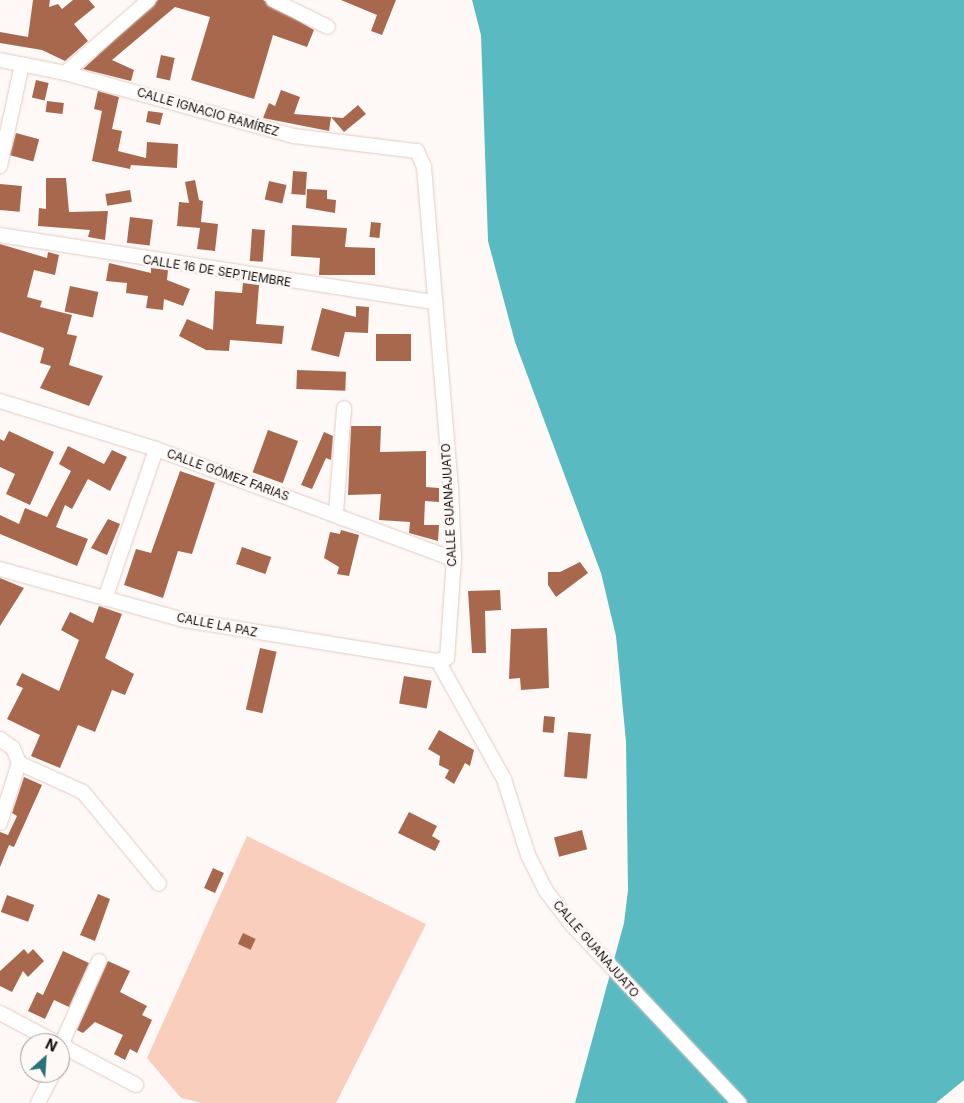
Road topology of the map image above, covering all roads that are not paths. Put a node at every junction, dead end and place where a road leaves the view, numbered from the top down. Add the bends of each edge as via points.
1 (149, 0) edge
2 (273, 0) edge
3 (328, 27) dead end
4 (0, 60) edge
5 (22, 64) junction
6 (65, 72) junction
7 (417, 151) joint
8 (0, 166) edge
9 (0, 235) edge
10 (435, 302) junction
11 (0, 401) edge
12 (344, 408) dead end
13 (156, 449) junction
14 (336, 513) junction
15 (454, 559) junction
16 (0, 569) edge
17 (105, 599) junction
18 (438, 661) junction
19 (0, 738) edge
20 (19, 763) junction
21 (0, 823) edge
22 (159, 884) dead end
23 (99, 961) dead end
24 (0, 1013) edge
25 (41, 1033) edge
26 (69, 1033) edge
27 (70, 1047) edge
28 (48, 1083) edge
29 (136, 1085) dead end
30 (38, 1103) edge
31 (739, 1103) edge

1 - 6 street
2 - 3 street
4 - 5 street, CALLE IGNACIO RAMÍREZ
5 - 6 street, CALLE IGNACIO RAMÍREZ
5 - 8 street
6 - 7 street, CALLE IGNACIO RAMÍREZ via 294,136
7 - 10 street, CALLE GUANAJUATO via 424,167
9 - 10 street, CALLE 16 DE SEPTIEMBRE
10 - 15 street, CALLE GUANAJUATO
11 - 13 street, CALLE GÓMEZ FARIAS
12 - 14 street
13 - 14 street, CALLE GÓMEZ FARIAS
13 - 17 street
14 - 15 street, CALLE GÓMEZ FARIAS
15 - 18 street, CALLE GUANAJUATO via 447,658
16 - 17 street, CALLE LA PAZ
17 - 18 street, CALLE LA PAZ via 275,637
18 - 31 street, CALLE GUANAJUATO via 504,779 528,855 546,891 573,926
19 - 20 street via 12,748
20 - 21 street
20 - 22 street via 83,792
23 - 26 street
24 - 25 street
27 - 29 street
28 - 30 street

